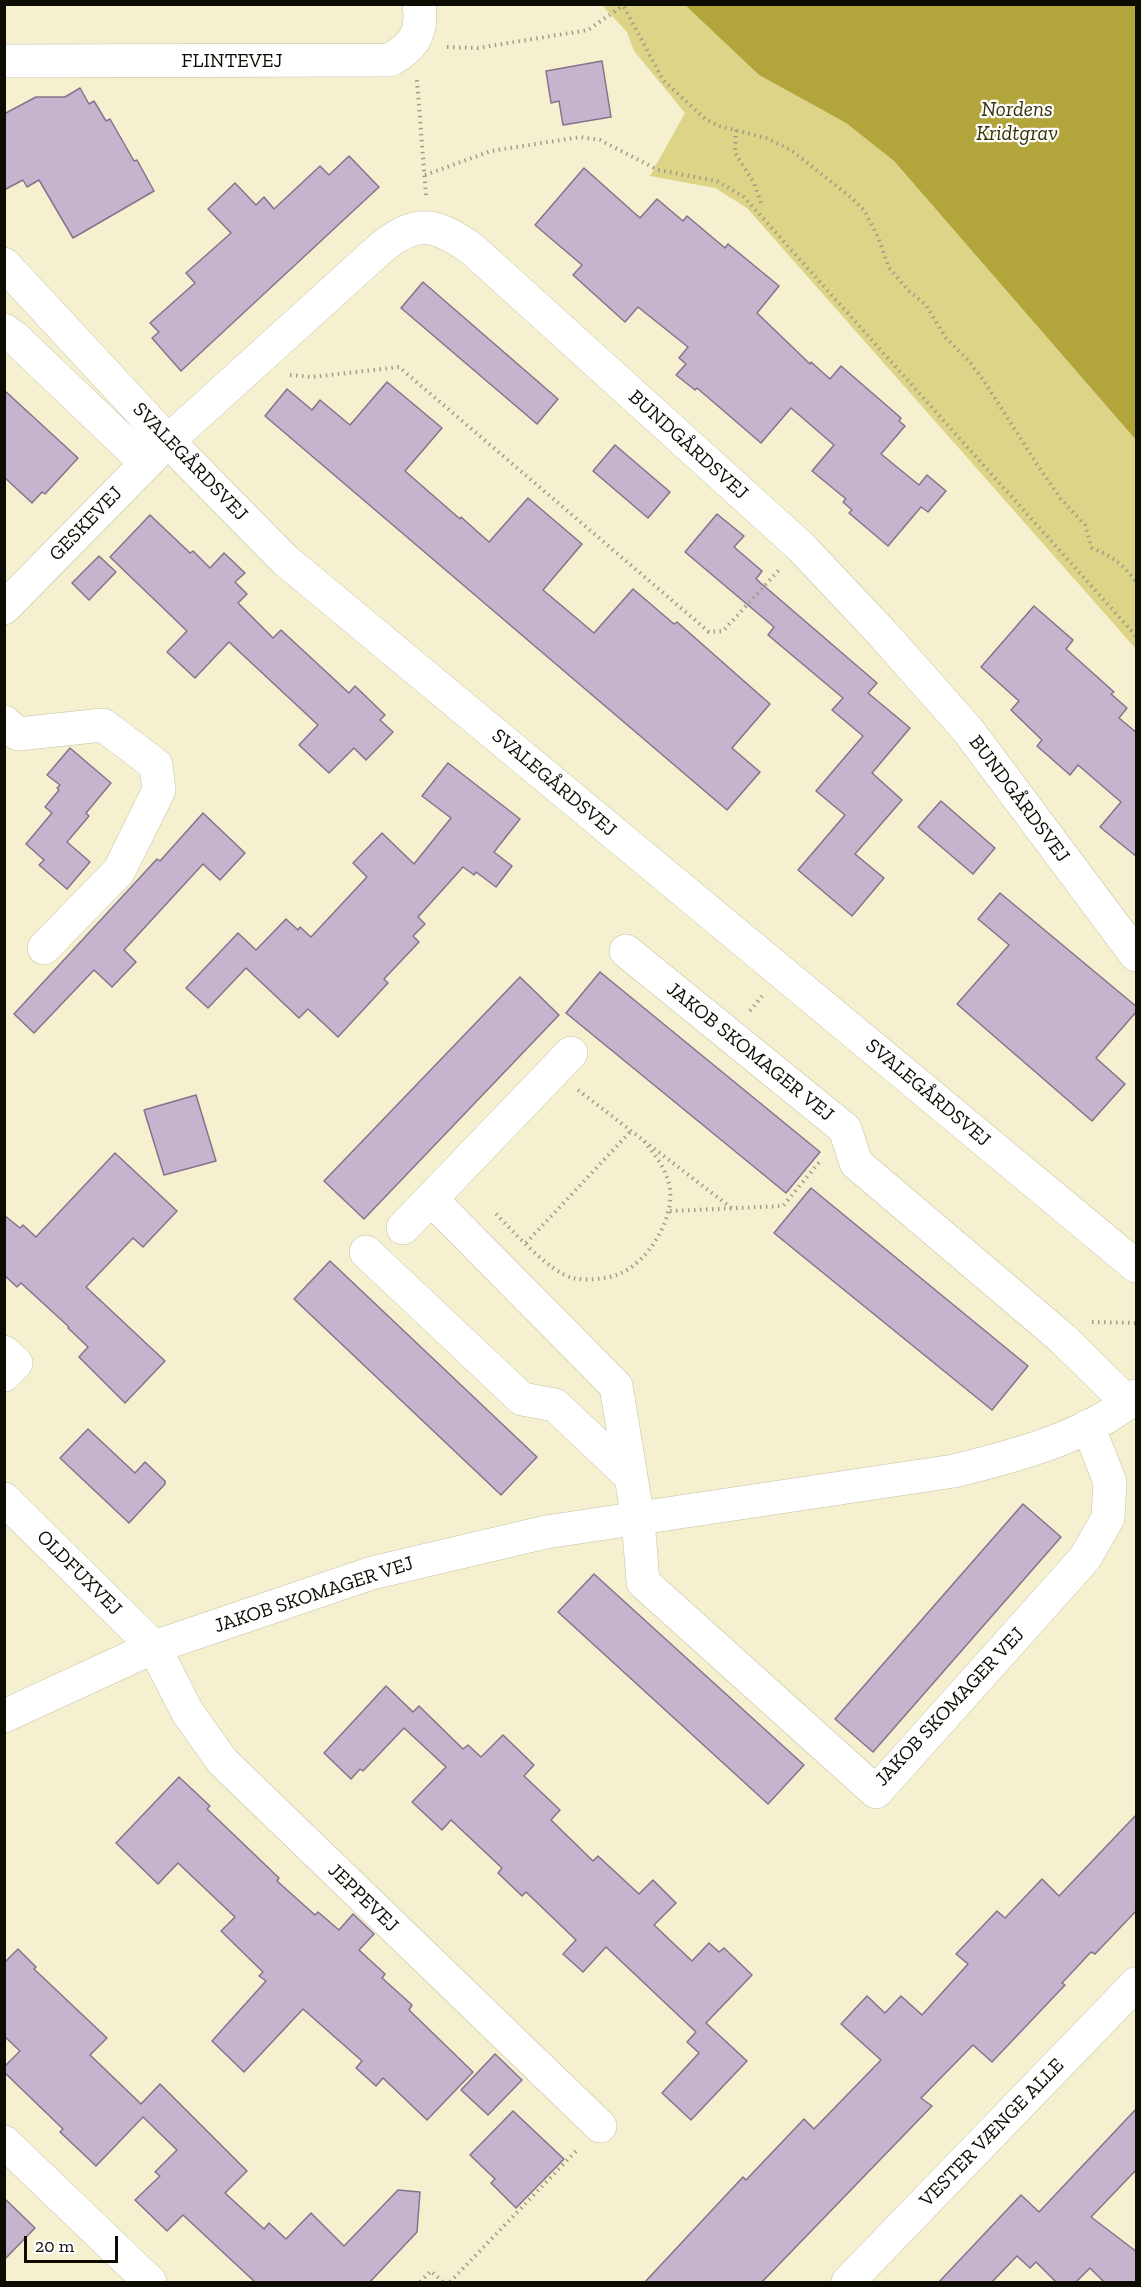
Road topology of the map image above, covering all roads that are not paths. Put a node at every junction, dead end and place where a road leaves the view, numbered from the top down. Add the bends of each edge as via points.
1 (419, 4) edge
2 (4, 61) edge
3 (4, 264) edge
4 (4, 330) edge
5 (157, 452) junction
6 (4, 608) edge
7 (4, 722) edge
8 (45, 948) dead end
9 (626, 951) dead end
10 (1137, 955) edge
11 (562, 1062) road end
12 (431, 1199) junction
13 (403, 1228) dead end
14 (366, 1252) dead end
15 (1134, 1258) edge
16 (4, 1352) edge
17 (4, 1375) edge
18 (1132, 1399) edge
19 (1088, 1426) junction
20 (631, 1477) junction
21 (4, 1499) edge
22 (638, 1519) junction
23 (154, 1647) junction
24 (4, 1716) edge
25 (1137, 1984) edge
26 (600, 2126) road end
27 (4, 2142) edge
28 (150, 2283) edge
29 (848, 2283) edge

1 - 2 street, FLINTEVEJ via 420,30 403,52 390,60
3 - 5 street, SVALEGÅRDSVEJ
4 - 5 street
5 - 6 street, GESKEVEJ
5 - 10 street, BUNDGÅRDSVEJ via 394,238 408,230 428,227 450,233 801,547 967,729
5 - 15 street, SVALEGÅRDSVEJ
7 - 8 street via 18,734 103,725 156,765 159,790 119,871
9 - 18 street, JAKOB SKOMAGER VEJ via 845,1130 856,1162
11 - 12 street
12 - 13 street
12 - 20 street, JAKOB SKOMAGER VEJ via 616,1386
14 - 20 street via 522,1399 555,1405
16 - 17 street via 16,1363
18 - 19 street, JAKOB SKOMAGER VEJ
19 - 22 street, JAKOB SKOMAGER VEJ via 1014,1456 954,1471
19 - 22 street, JAKOB SKOMAGER VEJ via 1110,1482 1108,1518 1086,1558 876,1792 643,1582
20 - 22 street, JAKOB SKOMAGER VEJ
21 - 23 street, OLDFUXVEJ
22 - 23 street, JAKOB SKOMAGER VEJ via 546,1532 372,1572
23 - 24 street, JAKOB SKOMAGER VEJ
23 - 26 street, JEPPEVEJ via 188,1713 222,1761
25 - 29 street, VESTER VÆNGE ALLE
27 - 28 street

